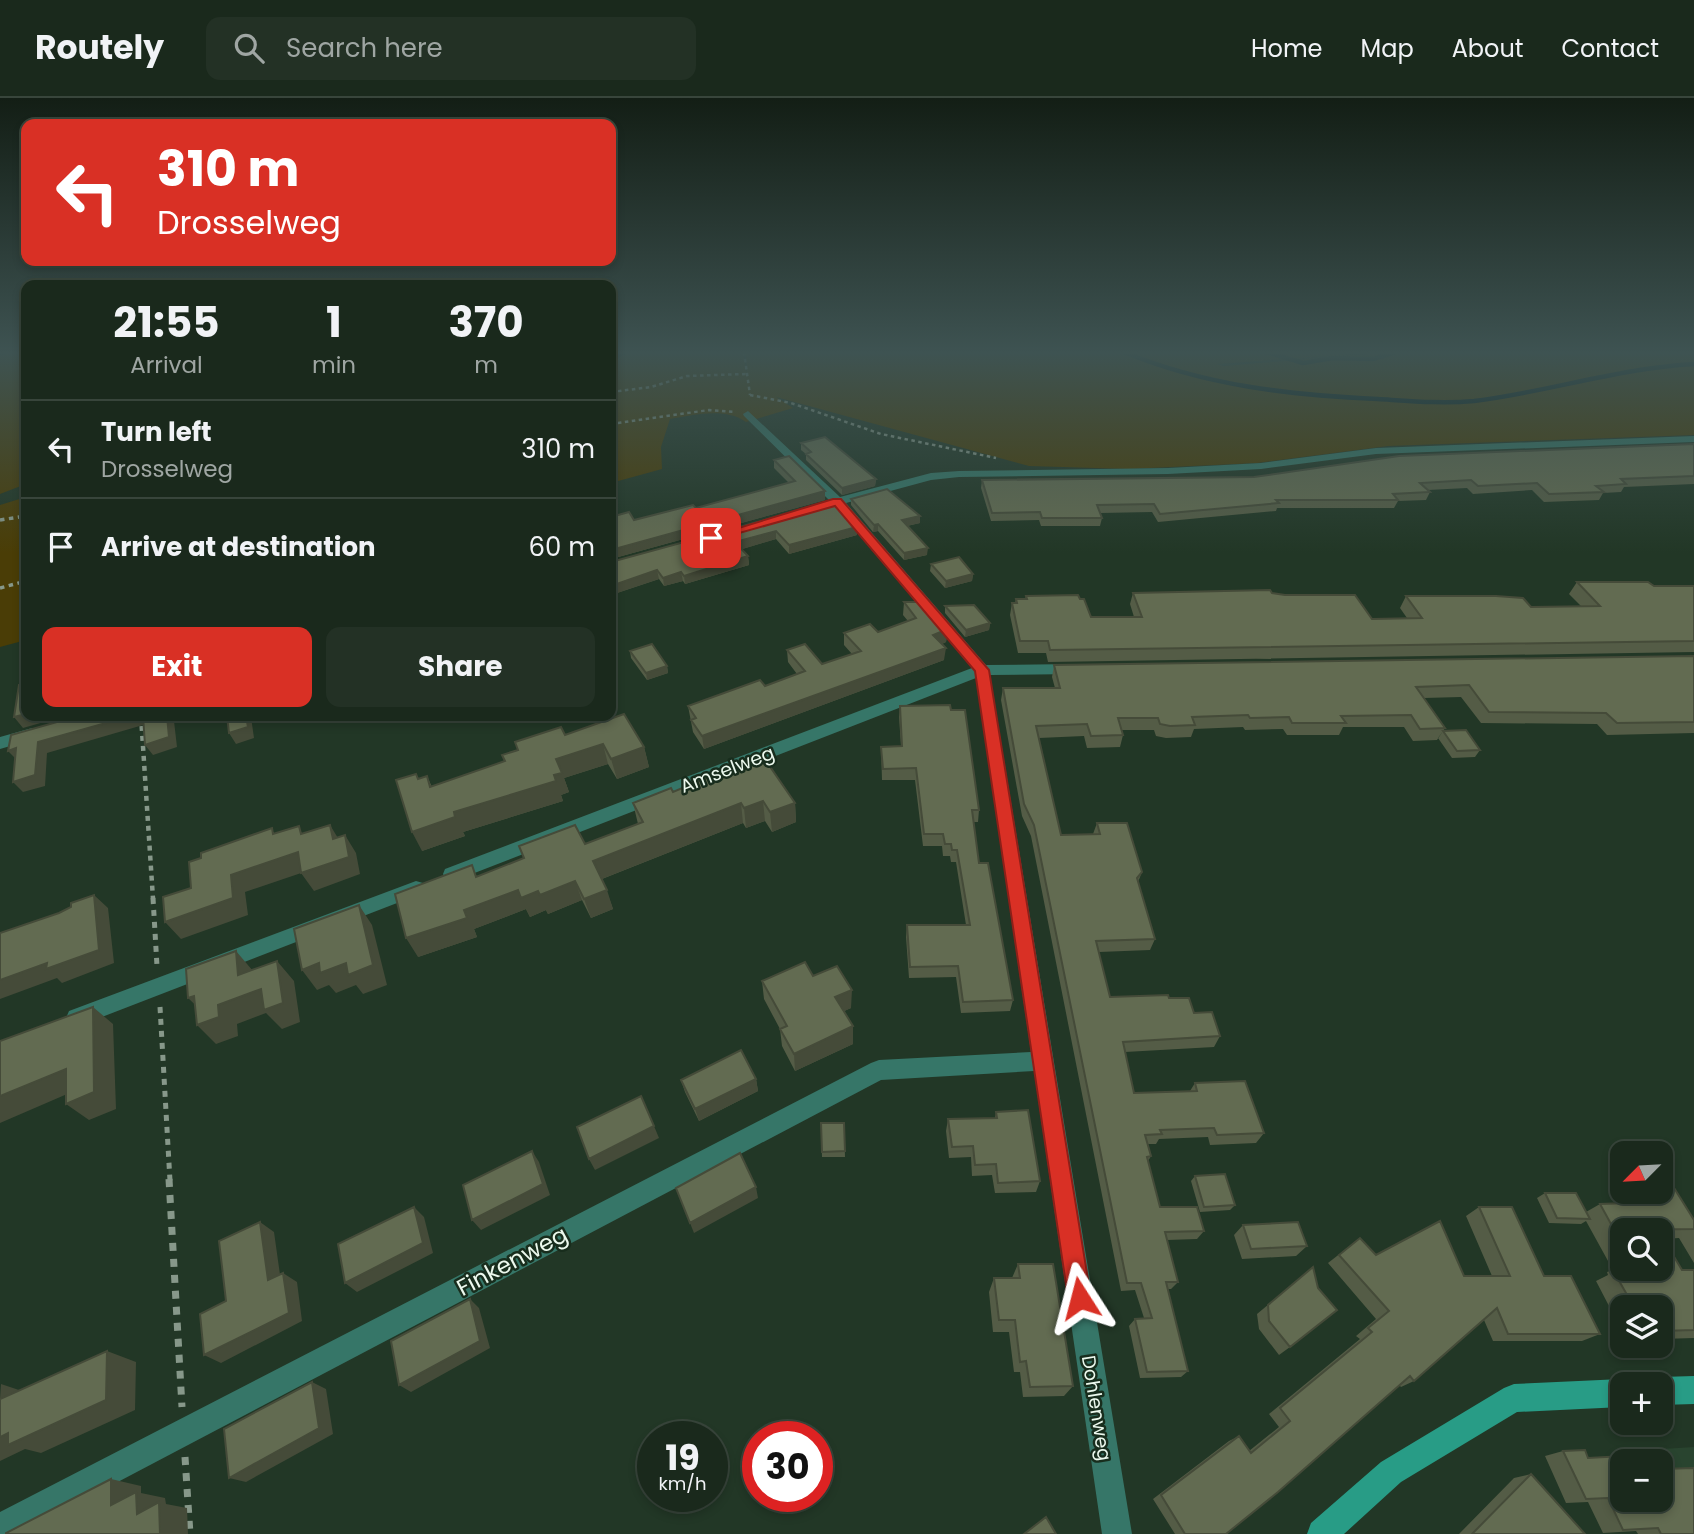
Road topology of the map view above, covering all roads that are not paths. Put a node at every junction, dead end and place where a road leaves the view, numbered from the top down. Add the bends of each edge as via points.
1 (753, 419) edge
2 (1694, 439) edge
3 (837, 501) junction
4 (811, 509) edge
5 (1094, 669) edge
6 (982, 670) junction
7 (52, 727) edge
8 (0, 743) edge
9 (61, 1023) edge
10 (1042, 1061) junction
11 (1694, 1390) edge
12 (1673, 1391) edge
13 (1610, 1394) edge
14 (0, 1528) edge
15 (1117, 1534) edge
16 (1322, 1534) edge

1 - 3 street
2 - 3 street via 1376,451 1261,466 1168,471 931,477
3 - 4 street
3 - 6 street
5 - 6 street
6 - 9 street, Amselweg
6 - 10 street, Dohlenweg
7 - 8 street
10 - 14 street, Finkenweg via 879,1070
10 - 15 street, Dohlenweg
11 - 12 street
13 - 16 street via 1514,1398 1391,1472

